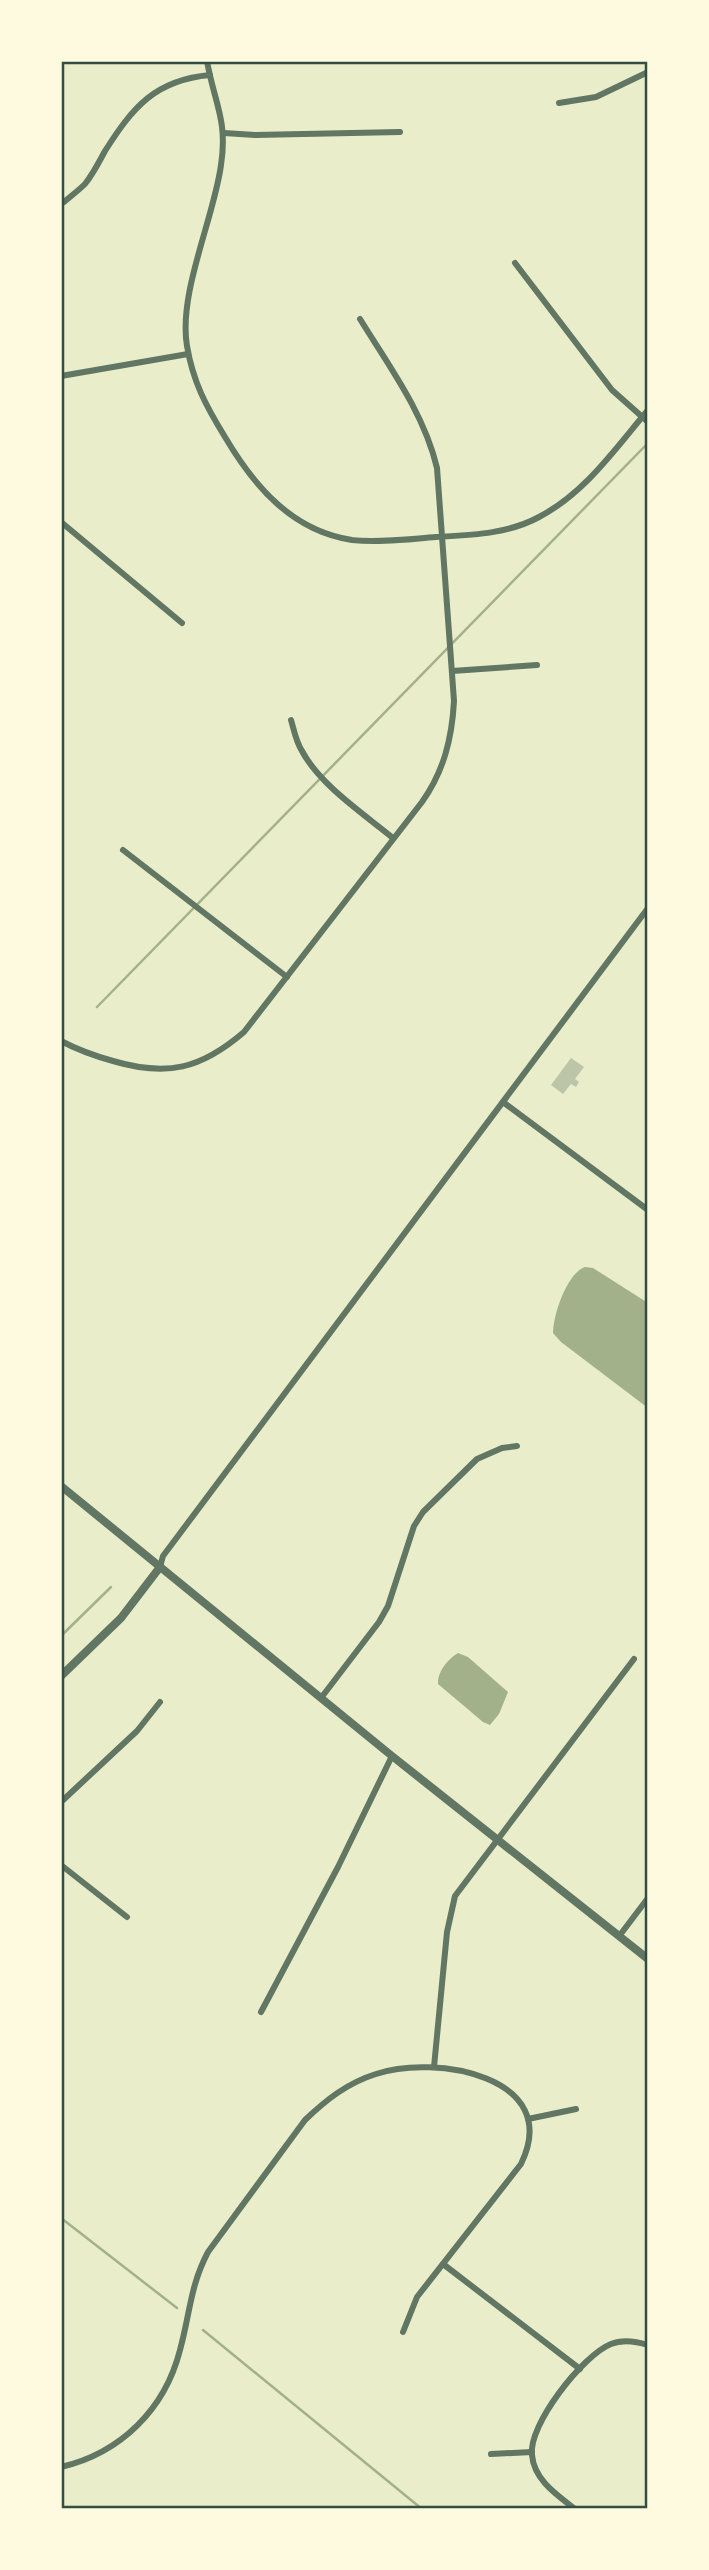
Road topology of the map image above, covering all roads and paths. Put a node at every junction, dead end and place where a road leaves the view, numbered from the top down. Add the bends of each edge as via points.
1 (207, 61) edge
2 (648, 72) edge
3 (210, 75) junction
4 (559, 103) dead end
5 (400, 132) dead end
6 (224, 134) junction
7 (64, 202) dead end
8 (515, 263) dead end
9 (360, 319) dead end
10 (188, 354) junction
11 (61, 376) edge
12 (648, 411) edge
13 (645, 419) edge
14 (61, 522) edge
15 (441, 537) junction
16 (182, 623) dead end
17 (537, 666) dead end
18 (452, 671) junction
19 (291, 720) dead end
20 (393, 838) junction
21 (123, 850) dead end
22 (648, 908) edge
23 (287, 977) junction
24 (61, 1041) edge
25 (503, 1102) junction
26 (648, 1210) edge
27 (517, 1446) dead end
28 (61, 1486) edge
29 (160, 1567) junction
30 (634, 1658) dead end
31 (61, 1676) edge
32 (321, 1698) junction
33 (160, 1702) dead end
34 (392, 1756) junction
35 (61, 1802) edge
36 (498, 1839) junction
37 (61, 1865) edge
38 (648, 1898) edge
39 (127, 1917) dead end
40 (620, 1935) junction
41 (648, 1959) edge
42 (261, 2012) dead end
43 (434, 2067) junction
44 (576, 2109) dead end
45 (528, 2119) junction
46 (443, 2264) junction
47 (403, 2332) dead end
48 (648, 2344) edge
49 (580, 2369) junction
50 (532, 2452) junction
51 (491, 2454) dead end
52 (61, 2467) edge
53 (575, 2509) edge

1 - 3 street
2 - 4 street via 596,97
3 - 6 street
3 - 7 street via 182,79 139,104 87,181
5 - 6 street
6 - 10 street via 221,166 187,304
8 - 13 street via 612,390
9 - 15 street via 432,446
10 - 11 street
10 - 15 street via 199,394 241,464 264,493 296,519 352,540
12 - 13 street
13 - 15 street via 577,492 547,513 497,532
14 - 16 street
15 - 18 street
17 - 18 street
18 - 20 street via 448,750 431,789
19 - 20 street via 300,749 321,775
20 - 23 street
21 - 23 street
22 - 25 street
23 - 24 street via 244,1032 213,1056 182,1068 139,1068
25 - 26 street
25 - 29 street via 264,1419 163,1556
27 - 32 street via 502,1447 477,1459 423,1513 414,1526 388,1606
28 - 29 street
29 - 31 street via 121,1618
29 - 32 street
30 - 36 street
32 - 34 street
33 - 35 street via 137,1731
34 - 36 street
34 - 42 street
36 - 40 street
36 - 43 street via 461,1884 451,1906
37 - 39 street
38 - 40 street
40 - 41 street
43 - 45 street via 477,2075 507,2088
43 - 52 street via 376,2073 345,2087 305,2120 196,2275 180,2351 156,2406 103,2452
44 - 45 street
45 - 46 street via 528,2149 521,2164
46 - 47 street via 418,2297
46 - 49 street
48 - 49 street via 623,2341 609,2345
49 - 50 street via 543,2416
50 - 51 street
50 - 53 street via 538,2474

